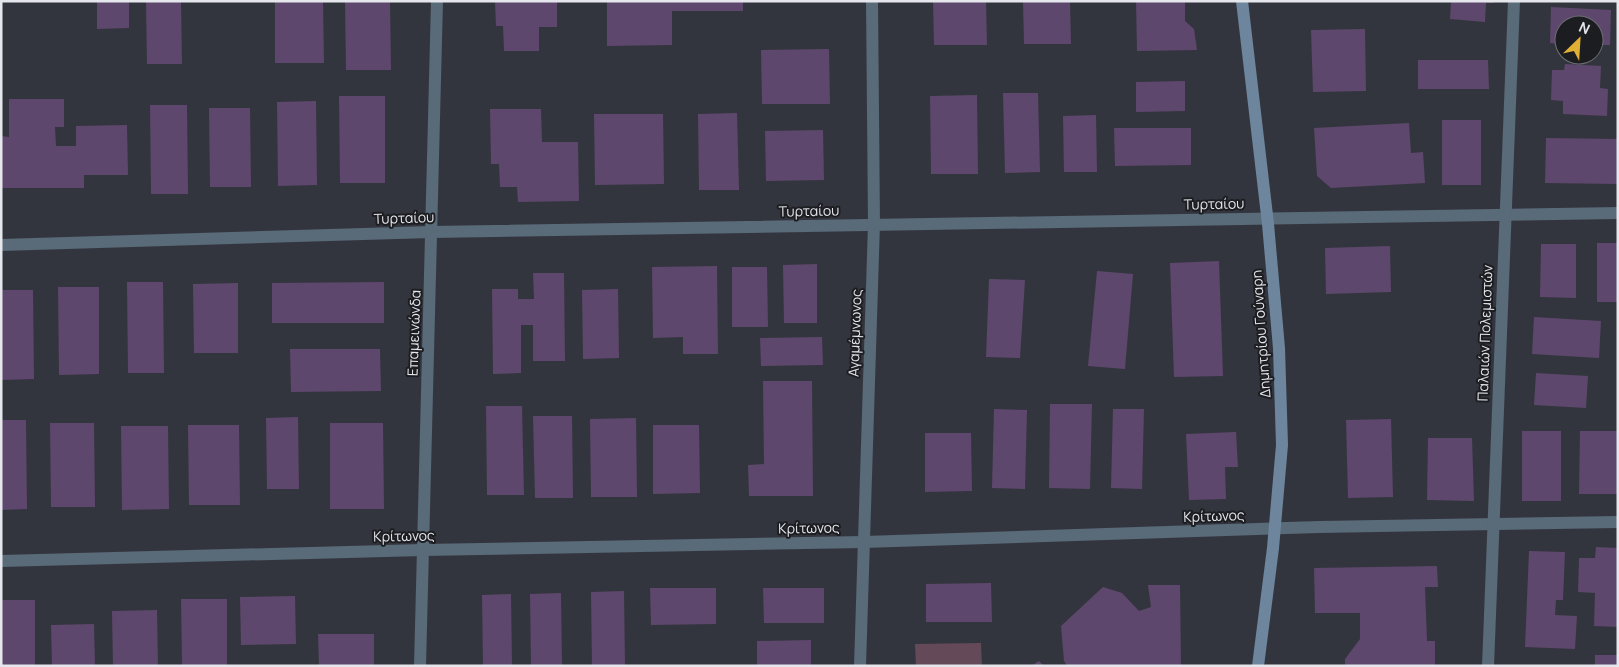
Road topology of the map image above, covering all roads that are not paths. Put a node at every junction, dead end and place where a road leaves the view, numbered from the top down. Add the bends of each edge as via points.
1 (437, 1) edge
2 (872, 1) edge
3 (1242, 1) edge
4 (1514, 1) edge
5 (1618, 213) edge
6 (1504, 216) junction
7 (1266, 218) junction
8 (874, 224) junction
9 (432, 232) junction
10 (1, 245) edge
11 (1618, 522) edge
12 (1494, 525) junction
13 (1275, 529) junction
14 (864, 542) junction
15 (423, 550) junction
16 (1, 562) edge
17 (420, 666) edge
18 (860, 666) edge
19 (1258, 666) edge
20 (1488, 666) edge

1 - 9 street, Επαμεινώνδα
2 - 8 street, Αγαμέμνωνος
3 - 7 main road, Δημητρίου Γούναρη
4 - 6 street, Παλαιών Πολεμιστών
5 - 6 street, Τυρταίου
6 - 7 street, Τυρταίου
6 - 12 street, Παλαιών Πολεμιστών
7 - 8 street, Τυρταίου
7 - 13 main road, Δημητρίου Γούναρη via 1279,348 1282,445
8 - 9 street, Τυρταίου
8 - 14 street, Αγαμέμνωνος
9 - 10 street, Τυρταίου
9 - 15 street, Επαμεινώνδα
11 - 12 street, Κρίτωνος
12 - 13 street, Κρίτωνος
12 - 20 street, Παλαιών Πολεμιστών
13 - 14 street, Κρίτωνος
13 - 19 main road, Δημητρίου Γούναρη
14 - 15 street, Κρίτωνος
14 - 18 street, Αγαμέμνωνος
15 - 16 street, Κρίτωνος
15 - 17 street, Επαμεινώνδα

